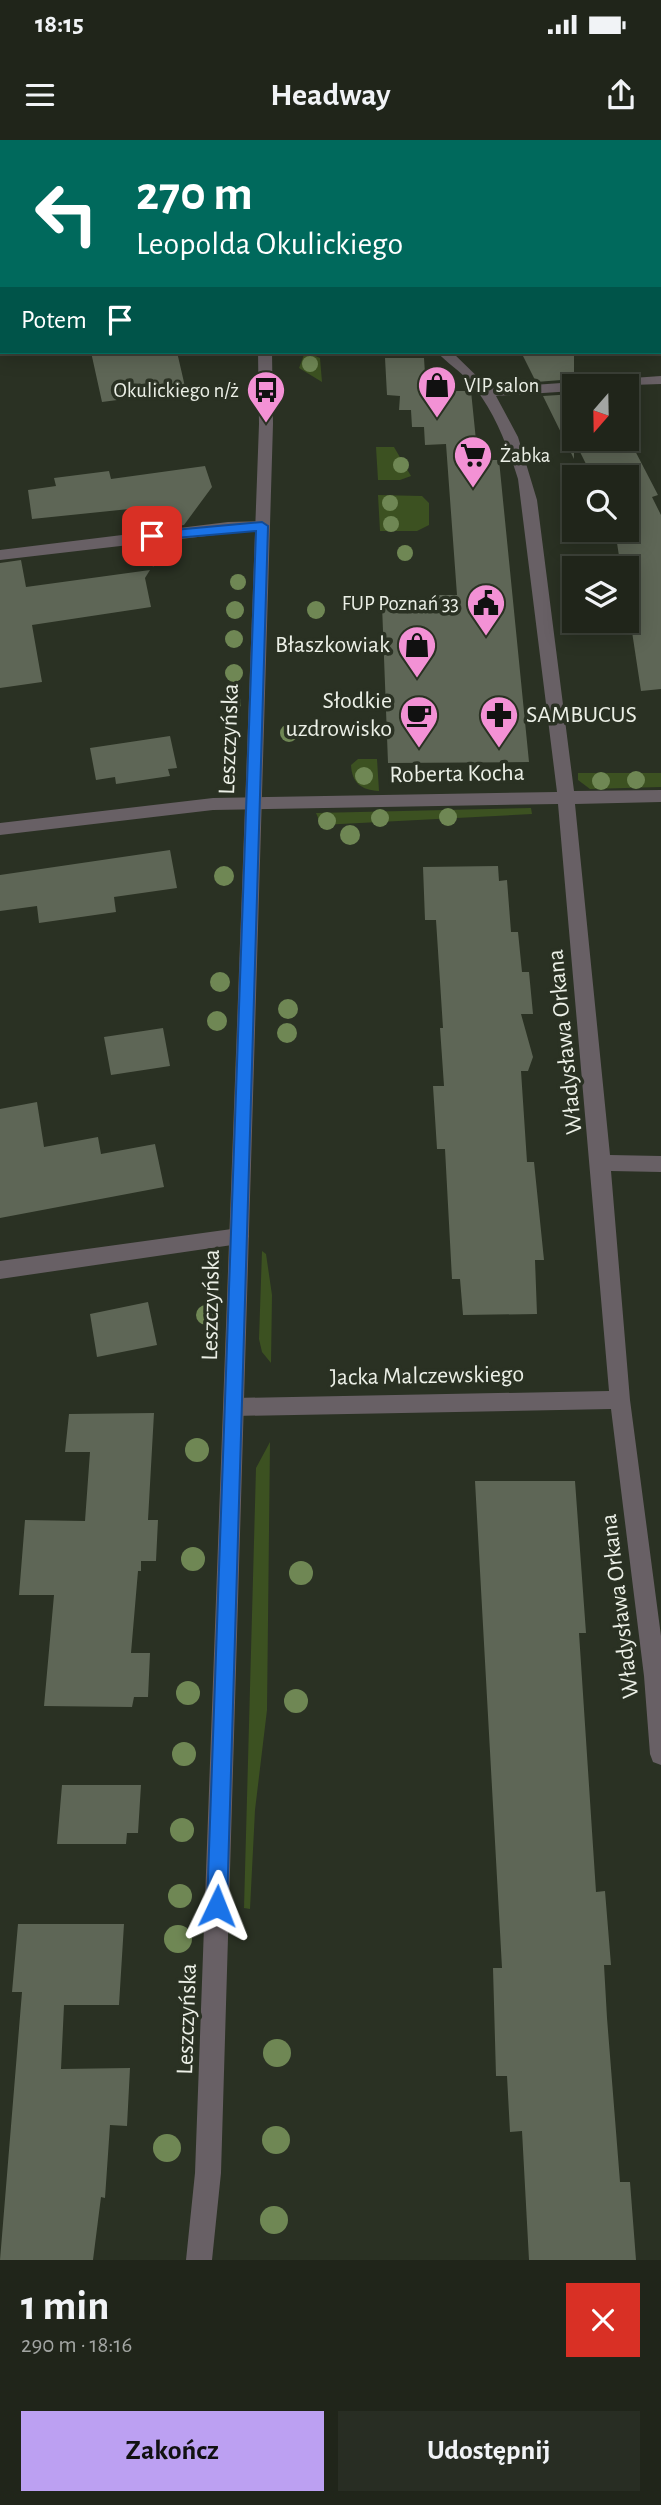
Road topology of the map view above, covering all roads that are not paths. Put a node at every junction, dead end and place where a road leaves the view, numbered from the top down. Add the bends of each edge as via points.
1 (265, 354) edge
2 (447, 354) edge
3 (661, 380) edge
4 (484, 393) junction
5 (262, 526) junction
6 (0, 555) edge
7 (661, 796) edge
8 (566, 797) junction
9 (253, 803) junction
10 (0, 830) edge
11 (601, 1163) junction
12 (661, 1164) edge
13 (239, 1236) junction
14 (0, 1270) edge
15 (620, 1400) junction
16 (234, 1407) junction
17 (658, 1676) edge
18 (661, 1754) edge
19 (200, 2260) edge

1 - 5 street, Leszczyńska
2 - 4 street, Władysława Orkana
3 - 4 street
4 - 8 street, Władysława Orkana via 510,431 522,460
5 - 6 street
5 - 9 street, Leszczyńska
7 - 8 street, Roberta Kocha
8 - 9 street, Roberta Kocha
8 - 11 street, Władysława Orkana
9 - 10 street, Roberta Kocha
9 - 13 street, Leszczyńska
11 - 12 street
11 - 15 street, Władysława Orkana
13 - 14 street
13 - 16 street, Leszczyńska
15 - 16 street, Jacka Malczewskiego
15 - 17 street, Władysława Orkana
16 - 19 street, Leszczyńska via 208,2173
17 - 18 street, Władysława Orkana

